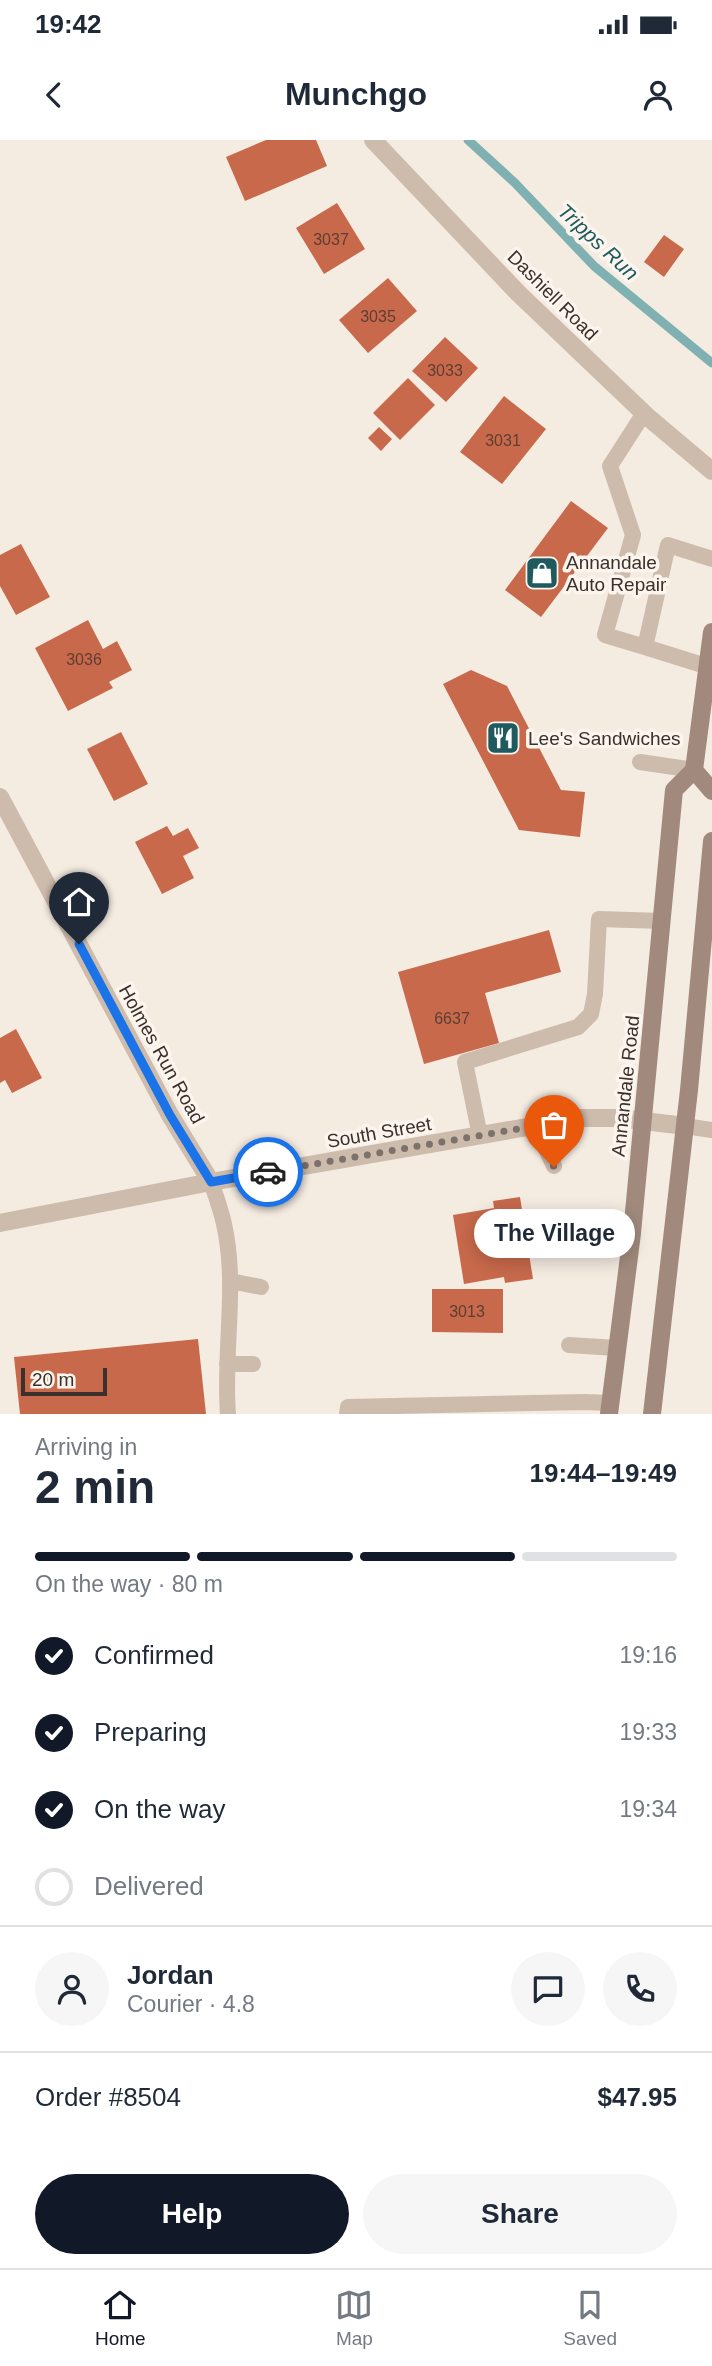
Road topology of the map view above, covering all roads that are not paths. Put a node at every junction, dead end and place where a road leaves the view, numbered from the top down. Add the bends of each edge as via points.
1 (373, 140) edge
2 (644, 413) junction
3 (712, 471) edge
4 (712, 559) edge
5 (712, 632) edge
6 (645, 647) junction
7 (709, 667) junction
8 (640, 762) dead end
9 (694, 770) junction
10 (712, 791) edge
11 (0, 797) edge
12 (712, 841) edge
13 (662, 921) junction
14 (642, 1122) junction
15 (535, 1126) junction
16 (685, 1126) junction
17 (712, 1130) edge
18 (480, 1136) junction
19 (554, 1167) dead end
20 (211, 1182) junction
21 (0, 1223) edge
22 (566, 1229) dead end
23 (632, 1233) junction
24 (230, 1281) junction
25 (261, 1287) dead end
26 (569, 1345) dead end
27 (617, 1348) junction
28 (227, 1364) junction
29 (253, 1364) dead end
30 (610, 1409) edge
31 (228, 1414) edge
32 (347, 1414) edge
33 (652, 1414) edge

1 - 2 street, Dashiell Road via 518,293
2 - 3 street, Dashiell Road
2 - 6 lane via 610,466 633,535 605,635
4 - 6 lane via 668,545
5 - 7 main road, Annandale Road
6 - 7 lane
7 - 9 main road, Annandale Road
8 - 9 lane
9 - 10 main road
9 - 13 main road, Annandale Road via 674,790
11 - 20 street, Holmes Run Road via 170,1115
12 - 16 main road
13 - 14 main road, Annandale Road
13 - 18 lane via 599,919 591,1014 578,1027 465,1062
14 - 15 street, South Street via 579,1118
14 - 16 street, South Street
14 - 23 main road, Annandale Road
15 - 18 street, South Street
15 - 19 lane
16 - 17 lane
16 - 33 main road
18 - 20 street, South Street
20 - 21 street, South Street
20 - 24 lane via 224,1222
22 - 23 lane
23 - 27 main road, Annandale Road
24 - 25 lane
24 - 28 lane
26 - 27 lane
27 - 30 main road, Annandale Road
28 - 29 lane
28 - 31 lane
30 - 32 lane via 584,1402 348,1407

